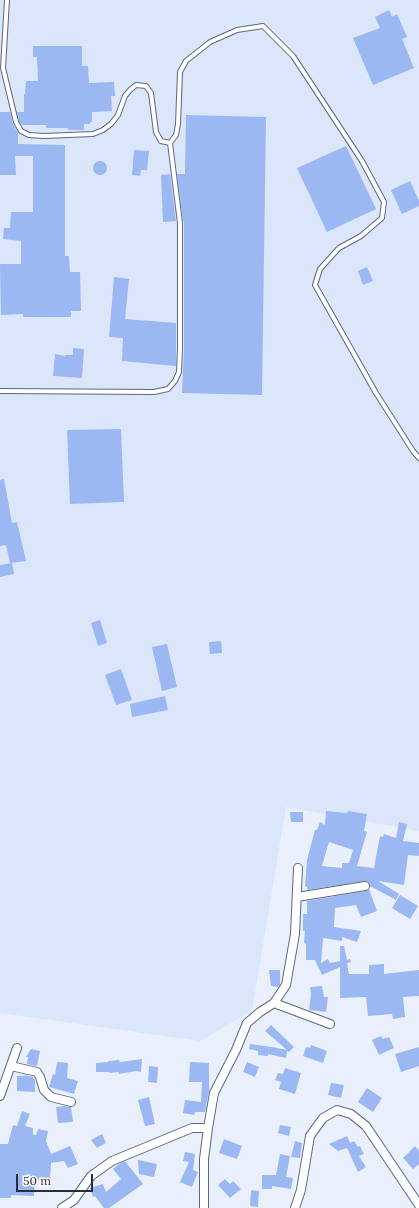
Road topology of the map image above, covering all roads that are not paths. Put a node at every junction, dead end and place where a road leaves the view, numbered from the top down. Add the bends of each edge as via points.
1 (7, 0) edge
2 (170, 143) junction
3 (0, 391) edge
4 (419, 458) edge
5 (298, 868) dead end
6 (365, 886) dead end
7 (297, 897) junction
8 (274, 1003) junction
9 (330, 1024) dead end
10 (17, 1048) dead end
11 (11, 1066) junction
12 (0, 1096) edge
13 (71, 1102) dead end
14 (208, 1128) junction
15 (419, 1205) edge
16 (62, 1208) edge
17 (204, 1208) edge
18 (295, 1208) edge

1 - 2 lane via 3,68 16,122 21,131 29,135 44,136 93,134 111,124 130,90 136,86 146,86 151,93 156,132 161,141
2 - 3 lane via 180,223 180,348 179,372 175,381 168,388 154,392
2 - 4 lane via 176,135 178,124 180,72 186,61 210,42 237,30 263,26 293,56 362,161 384,202 382,218 361,236 339,248 320,269 315,286 376,393
5 - 7 street
6 - 7 street
7 - 8 street via 295,934 286,985
8 - 9 street
8 - 14 street via 247,1023 214,1093
10 - 11 street
11 - 12 street
11 - 13 street via 37,1072 44,1090 51,1097
14 - 16 street via 192,1128 112,1161 91,1176 74,1200
14 - 17 street via 204,1159
15 - 18 street via 366,1126 351,1114 338,1110 323,1118 310,1136 301,1190

